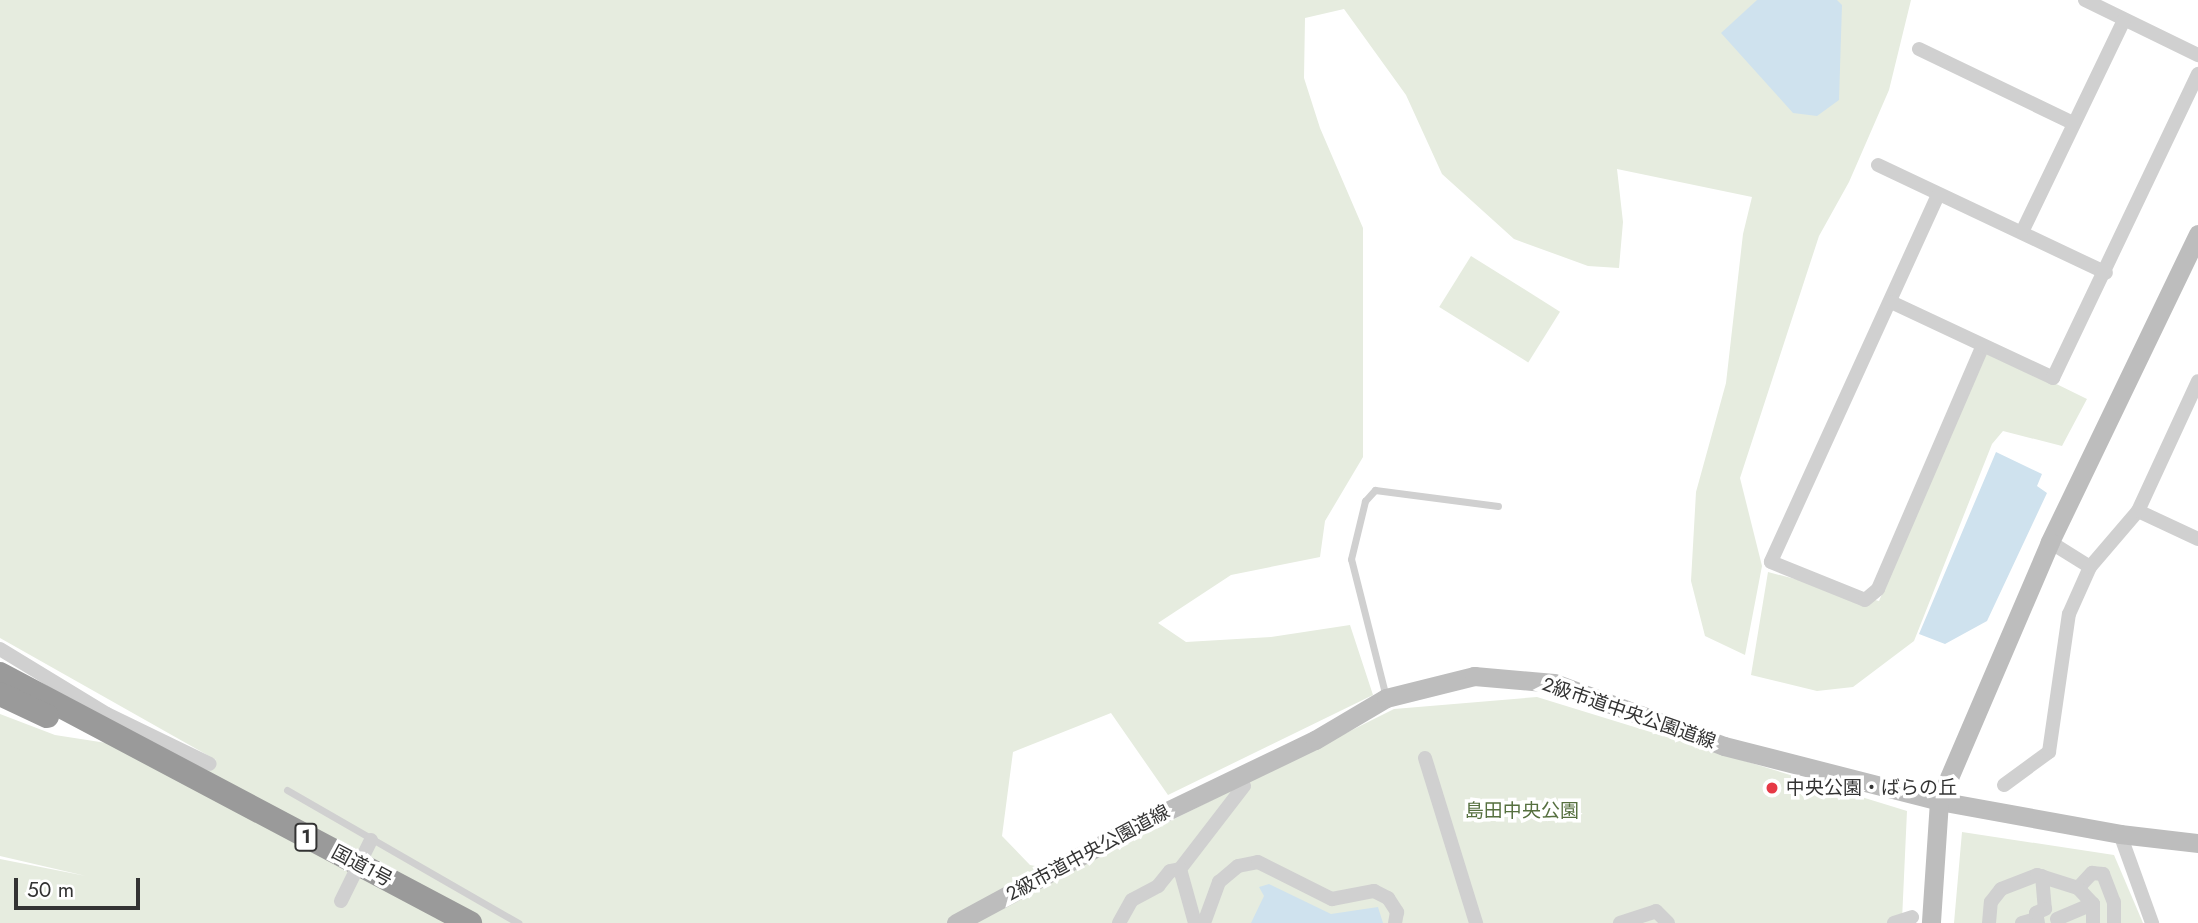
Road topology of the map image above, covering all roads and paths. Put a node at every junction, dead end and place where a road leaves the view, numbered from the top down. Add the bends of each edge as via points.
1 (2085, 0) edge
2 (2124, 19) junction
3 (1919, 49) dead end
4 (2198, 55) edge
5 (2198, 74) edge
6 (2073, 123) junction
7 (1878, 165) dead end
8 (1938, 195) junction
9 (2023, 230) junction
10 (2198, 234) edge
11 (2106, 273) junction
12 (1891, 302) junction
13 (1982, 348) junction
14 (2198, 381) edge
15 (1498, 506) dead end
16 (2138, 512) junction
17 (2198, 539) edge
18 (2050, 542) junction
19 (2090, 567) junction
20 (0, 649) edge
21 (0, 672) edge
22 (0, 694) edge
23 (1386, 698) junction
24 (0, 699) edge
25 (31, 700) junction
26 (1425, 758) dead end
27 (210, 764) dead end
28 (2004, 785) dead end
29 (1244, 786) dead end
30 (287, 790) dead end
31 (1939, 801) junction
32 (2120, 834) junction
33 (371, 840) junction
34 (2198, 842) edge
35 (1180, 869) junction
36 (2042, 876) junction
37 (2078, 888) junction
38 (341, 901) dead end
39 (2092, 904) junction
40 (2035, 918) edge
41 (1921, 920) edge
42 (2056, 921) edge
43 (470, 923) edge
44 (517, 923) edge
45 (956, 923) edge
46 (1119, 923) edge
47 (1195, 923) edge
48 (1204, 923) edge
49 (1395, 923) edge
50 (1476, 923) edge
51 (1620, 923) edge
52 (1668, 923) edge
53 (1894, 923) edge
54 (1989, 923) edge
55 (2093, 923) edge
56 (2113, 923) edge
57 (2152, 923) edge

1 - 2 street
2 - 4 street
2 - 6 street
3 - 6 street
5 - 11 street
6 - 9 street
7 - 8 street
8 - 9 street
8 - 12 street
9 - 11 street
10 - 18 street
11 - 13 street via 2053,379
12 - 13 street
12 - 13 street via 1771,562 1865,600 1878,589
14 - 16 street
15 - 23 lane via 1375,490 1365,501 1351,559
16 - 17 street
16 - 19 street
18 - 19 street
18 - 31 street
19 - 28 street via 2069,614 2049,752
20 - 27 street via 107,714
21 - 25 highway, 国道1号 / 1
22 - 25 highway, 国道1号 / 1
23 - 31 street, 2級市道中央公園道線 via 1474,676 1554,683 1724,746
23 - 45 street, 2級市道中央公園道線 via 1315,740 1138,825
24 - 25 highway
25 - 43 highway, 国道1号 / 1 via 143,751
26 - 50 street
29 - 35 street
30 - 33 lane
31 - 32 street, 2級市道中央公園道線
31 - 41 street
32 - 34 street, 2級市道中央公園道線
32 - 57 street
33 - 38 street, bridge
33 - 44 lane
35 - 46 street via 1170,871 1158,886 1132,900
35 - 47 street
36 - 37 street
36 - 40 street
36 - 54 street via 2022,878 2001,889 1991,902
37 - 39 street
37 - 56 street via 2092,873 2103,874 2114,902
39 - 42 street
39 - 55 street
40 - 42 street via 2053,912
41 - 53 street
48 - 49 street via 1219,882 1238,866 1258,862 1332,899 1374,891 1388,898 1397,912
51 - 52 street via 1656,911

